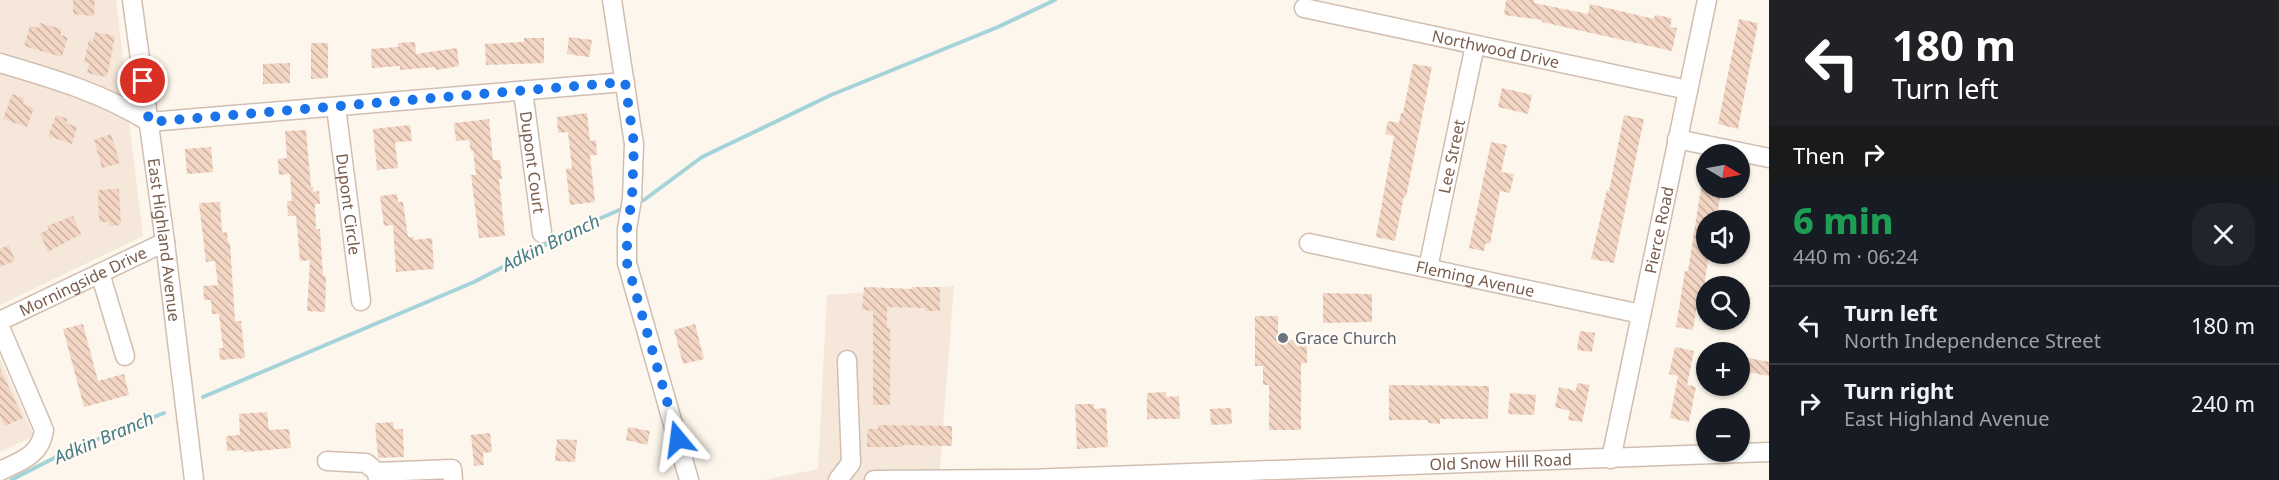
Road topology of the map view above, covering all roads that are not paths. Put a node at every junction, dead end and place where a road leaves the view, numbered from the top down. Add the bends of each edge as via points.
1 (132, 0) edge
2 (612, 0) edge
3 (1707, 0) edge
4 (1304, 8) dead end
5 (1475, 45) junction
6 (0, 63) edge
7 (625, 82) junction
8 (1688, 90) junction
9 (523, 91) junction
10 (336, 107) junction
11 (149, 122) junction
12 (1677, 139) junction
13 (1769, 158) edge
14 (542, 233) dead end
15 (165, 242) junction
16 (1309, 243) dead end
17 (1428, 268) junction
18 (100, 273) junction
19 (361, 301) dead end
20 (1641, 314) junction
21 (0, 321) edge
22 (0, 327) edge
23 (126, 356) dead end
24 (847, 360) dead end
25 (1769, 452) edge
26 (1611, 459) junction
27 (327, 461) dead end
28 (0, 471) edge
29 (377, 476) edge
30 (194, 480) edge
31 (453, 480) edge
32 (689, 480) edge
33 (838, 480) edge
34 (874, 480) edge
35 (1028, 480) edge

1 - 11 street, East Highland Avenue
2 - 7 street
3 - 8 street, Pierce Road
4 - 5 street, Northwood Drive
5 - 8 street, Northwood Drive
5 - 17 street, Lee Street
6 - 11 street via 90,92
7 - 9 street
7 - 32 street via 634,144 627,263
8 - 12 street, Pierce Road
9 - 10 street
9 - 14 street, Dupont Court
10 - 11 street
10 - 19 street, Dupont Circle
11 - 15 street, East Highland Avenue
12 - 13 street
12 - 20 street, Pierce Road
15 - 18 street, Morningside Drive
15 - 30 street, East Highland Avenue
16 - 17 street, Fleming Avenue
17 - 20 street, Fleming Avenue
18 - 21 street, Morningside Drive
18 - 23 street
20 - 26 street, Pierce Road
22 - 28 street via 44,430 37,451
24 - 33 street via 851,463
25 - 26 street, Old Snow Hill Road
26 - 35 street, Old Snow Hill Road
27 - 29 street via 366,463
29 - 31 street via 452,469
34 - 35 street, Old Snow Hill Road

